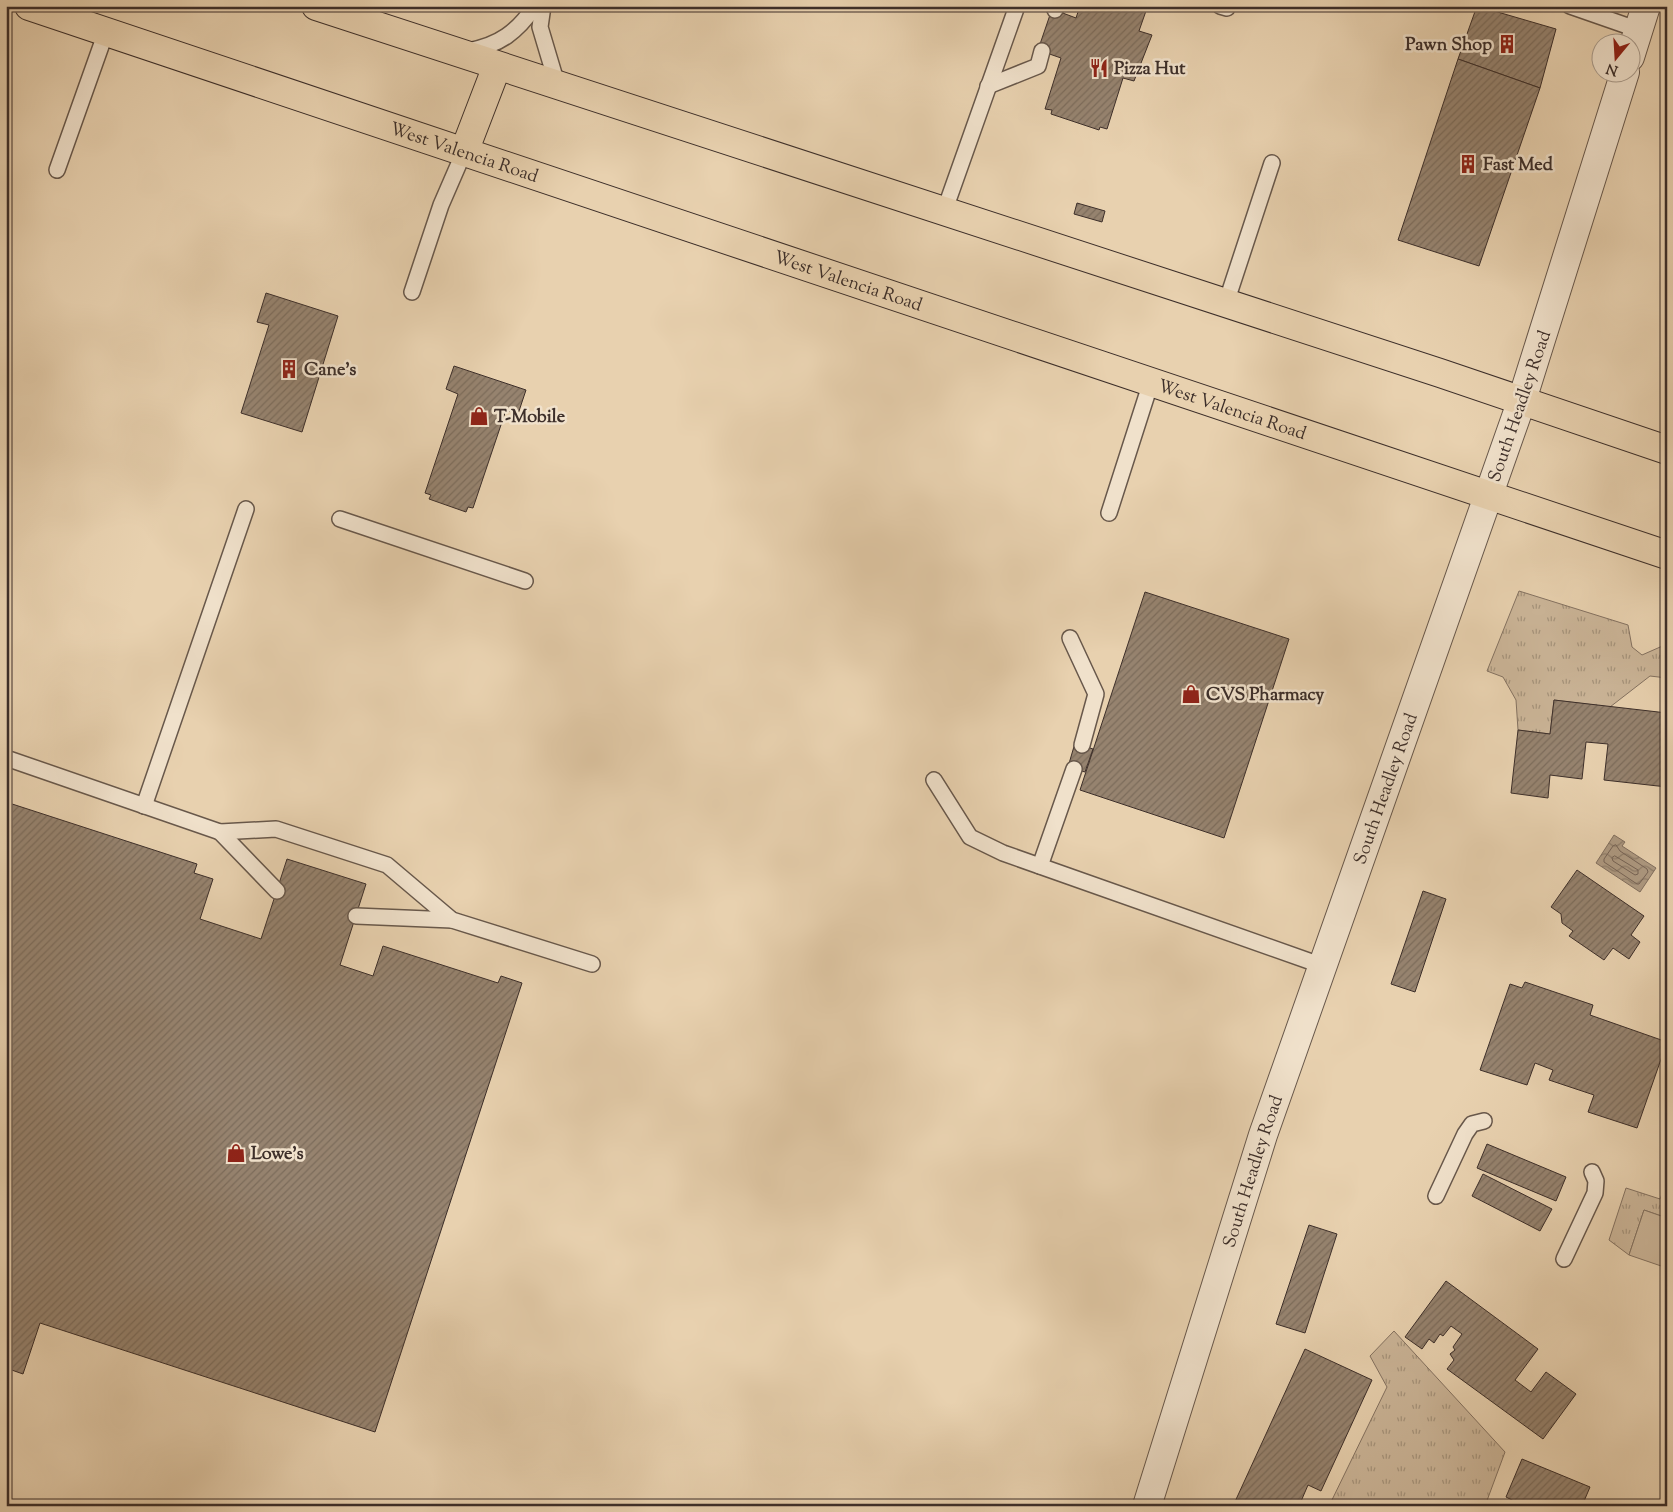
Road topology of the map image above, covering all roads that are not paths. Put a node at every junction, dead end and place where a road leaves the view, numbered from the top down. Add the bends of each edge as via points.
1 (29, 6) edge
2 (316, 6) edge
3 (535, 6) edge
4 (543, 6) edge
5 (1016, 6) edge
6 (1570, 6) edge
7 (1643, 18) edge
8 (106, 32) junction
9 (1638, 32) edge
10 (1042, 51) dead end
11 (458, 52) junction
12 (497, 66) junction
13 (1623, 82) edge
14 (557, 84) junction
15 (988, 86) junction
16 (464, 152) junction
17 (1272, 163) dead end
18 (57, 170) dead end
19 (944, 212) junction
20 (412, 292) dead end
21 (1226, 303) junction
22 (1151, 382) junction
23 (1522, 400) junction
24 (1667, 450) edge
25 (1489, 495) junction
26 (246, 509) dead end
27 (1109, 513) dead end
28 (340, 519) dead end
29 (1667, 555) edge
30 (525, 581) dead end
31 (1070, 638) dead end
32 (1082, 745) dead end
33 (6, 758) edge
34 (1074, 769) dead end
35 (934, 780) dead end
36 (144, 806) junction
37 (220, 832) junction
38 (1040, 866) junction
39 (277, 892) dead end
40 (356, 916) dead end
41 (452, 920) junction
42 (592, 964) dead end
43 (1323, 966) junction
44 (1484, 1121) dead end
45 (1592, 1172) dead end
46 (1436, 1196) dead end
47 (1564, 1259) dead end
48 (1147, 1506) edge

1 - 8 main road, West Valencia Road
2 - 11 main road
3 - 11 lane via 524,23 511,34 486,48
4 - 14 lane via 540,27
5 - 15 lane
6 - 7 lane
7 - 9 street
8 - 16 main road, West Valencia Road
8 - 18 lane
10 - 15 lane via 1038,66
11 - 12 main road
12 - 14 main road
12 - 16 main road
13 - 23 street, South Headley Road
14 - 19 main road
15 - 19 lane
16 - 20 lane via 441,206
16 - 22 main road, West Valencia Road
17 - 21 lane
19 - 21 main road
21 - 23 main road
22 - 25 main road, West Valencia Road
22 - 27 lane
23 - 24 main road
23 - 25 street, South Headley Road
25 - 29 main road, West Valencia Road
25 - 43 street, South Headley Road
26 - 36 lane
28 - 30 lane
31 - 32 lane via 1096,694
33 - 36 lane
34 - 38 lane
35 - 38 lane via 970,837
36 - 37 lane
37 - 39 lane
37 - 41 lane via 276,829 387,865
38 - 43 lane
40 - 41 lane
41 - 42 lane
43 - 48 street, South Headley Road via 1262,1135
44 - 46 lane via 1472,1124 1465,1134
45 - 47 lane via 1596,1181 1595,1193

